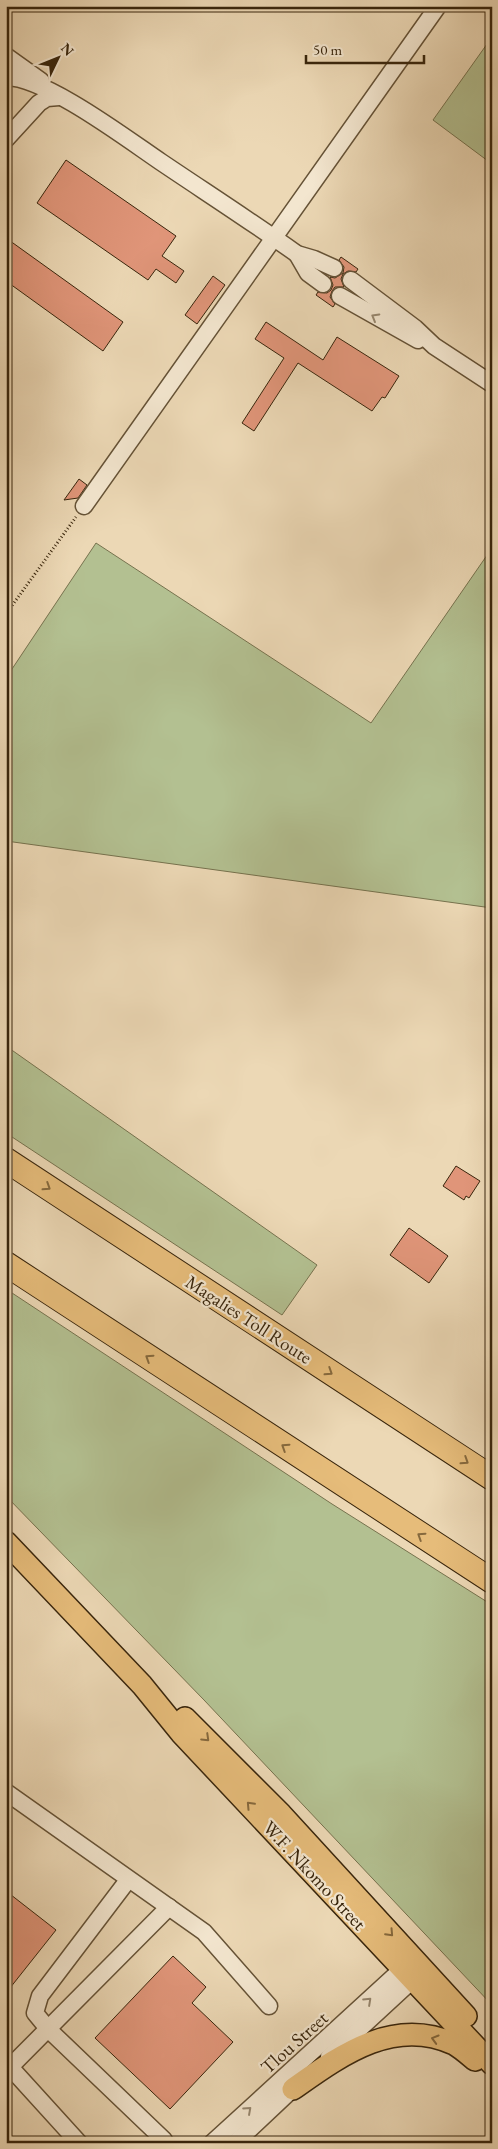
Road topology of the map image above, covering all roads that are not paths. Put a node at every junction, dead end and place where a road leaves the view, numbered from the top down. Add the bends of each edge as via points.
1 (438, 6) edge
2 (6, 56) edge
3 (6, 77) edge
4 (58, 96) junction
5 (81, 109) junction
6 (6, 139) edge
7 (273, 237) junction
8 (296, 254) junction
9 (334, 268) dead end
10 (351, 280) dead end
11 (323, 284) dead end
12 (340, 296) dead end
13 (434, 346) junction
14 (492, 384) edge
15 (84, 506) road end
16 (6, 1160) edge
17 (6, 1264) edge
18 (492, 1478) edge
19 (6, 1542) edge
20 (492, 1582) edge
21 (6, 1792) edge
22 (128, 1880) junction
23 (169, 1908) junction
24 (413, 1969) junction
25 (269, 2006) dead end
26 (49, 2030) junction
27 (492, 2044) edge
28 (492, 2064) edge
29 (8, 2069) edge
30 (492, 2072) edge
31 (293, 2089) junction
32 (164, 2140) dead end
33 (79, 2143) edge
34 (212, 2143) edge
35 (235, 2143) edge

1 - 7 street
2 - 5 street
3 - 4 street via 25,80
4 - 5 street
4 - 6 street via 38,103
5 - 7 street
7 - 8 street
7 - 15 street
8 - 9 street
8 - 11 street via 308,273
10 - 13 street
13 -> 12 street via 413,338
13 - 14 street
16 -> 18 highway, Magalies Toll Route
20 -> 17 highway
19 - 24 main road, W.F. Nkomo Street via 142,1684 181,1733
21 - 22 street
22 - 23 street
22 - 26 street via 40,1996 35,2013
23 - 25 street via 204,1932
23 - 26 street
24 - 27 main road, W.F. Nkomo Street
24 - 28 main road, W.F. Nkomo Street
24 - 31 street, Tlou Street
34 -> 24 street, Tlou Street
26 - 29 street
26 - 32 street
29 - 33 street
30 -> 31 main road via 454,2045 416,2035 396,2035 358,2047
31 - 35 street, Tlou Street

